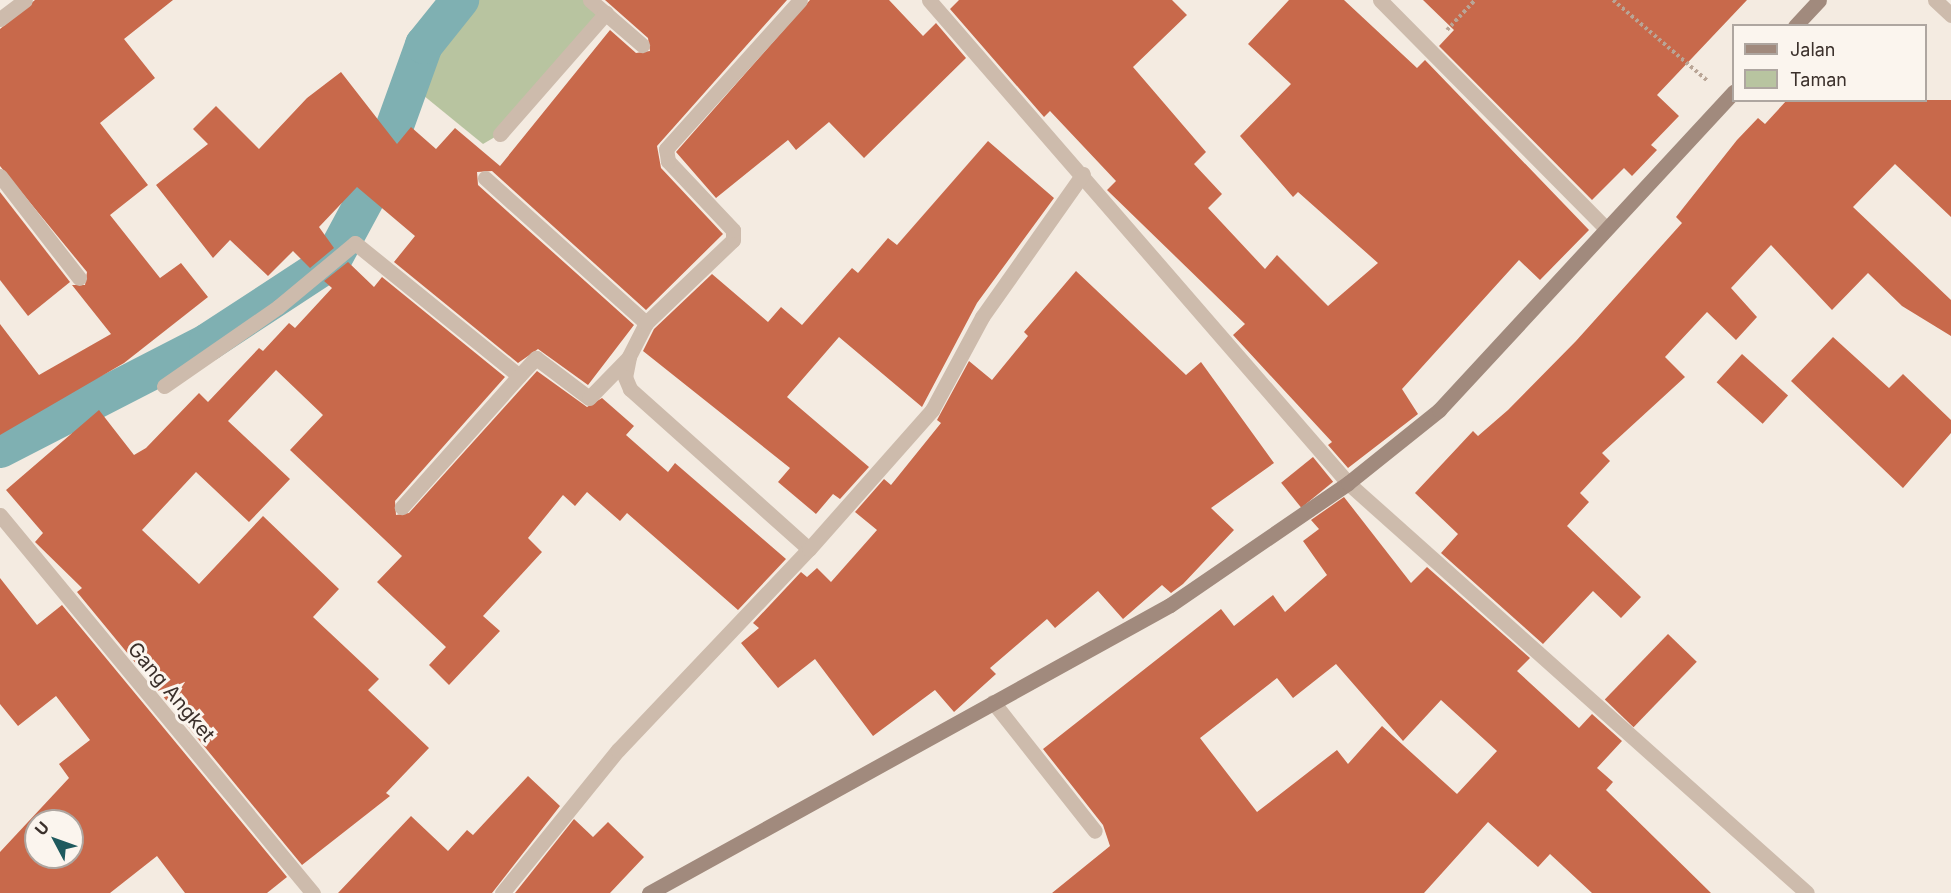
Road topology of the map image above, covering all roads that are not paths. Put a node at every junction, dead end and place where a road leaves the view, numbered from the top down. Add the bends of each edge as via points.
1 (25, 0) edge
2 (590, 0) edge
3 (800, 0) edge
4 (929, 0) edge
5 (1380, 0) edge
6 (1819, 0) edge
7 (1935, 0) edge
8 (606, 14) junction
9 (1951, 15) edge
10 (0, 19) edge
11 (1797, 24) edge
12 (642, 45) dead end
13 (1730, 94) edge
14 (500, 134) dead end
15 (1083, 174) junction
16 (0, 176) edge
17 (485, 178) dead end
18 (1606, 228) junction
19 (79, 278) dead end
20 (646, 323) junction
21 (629, 357) junction
22 (519, 376) junction
23 (164, 386) dead end
24 (1348, 483) junction
25 (402, 507) dead end
26 (0, 515) edge
27 (809, 549) junction
28 (993, 702) junction
29 (1095, 831) dead end
30 (313, 893) edge
31 (502, 893) edge
32 (649, 893) edge
33 (1807, 893) edge

1 - 10 street
2 - 8 street
3 - 20 street via 666,149 668,161 733,230 733,240
4 - 15 street
5 - 18 street via 1427,52
6 - 11 street
7 - 9 street
8 - 12 street
8 - 14 street
13 - 18 street
15 - 24 street
15 - 27 street via 982,317 932,410
16 - 19 street
17 - 20 street
18 - 24 street via 1439,410
20 - 21 street
21 - 22 street via 589,398 536,358
21 - 27 street via 625,377 639,398
22 - 23 street via 355,243 278,307
22 - 25 street
24 - 28 street via 1170,605
24 - 33 street
26 - 30 street, Gang Angket
27 - 31 street via 618,750
28 - 29 street
28 - 32 street

